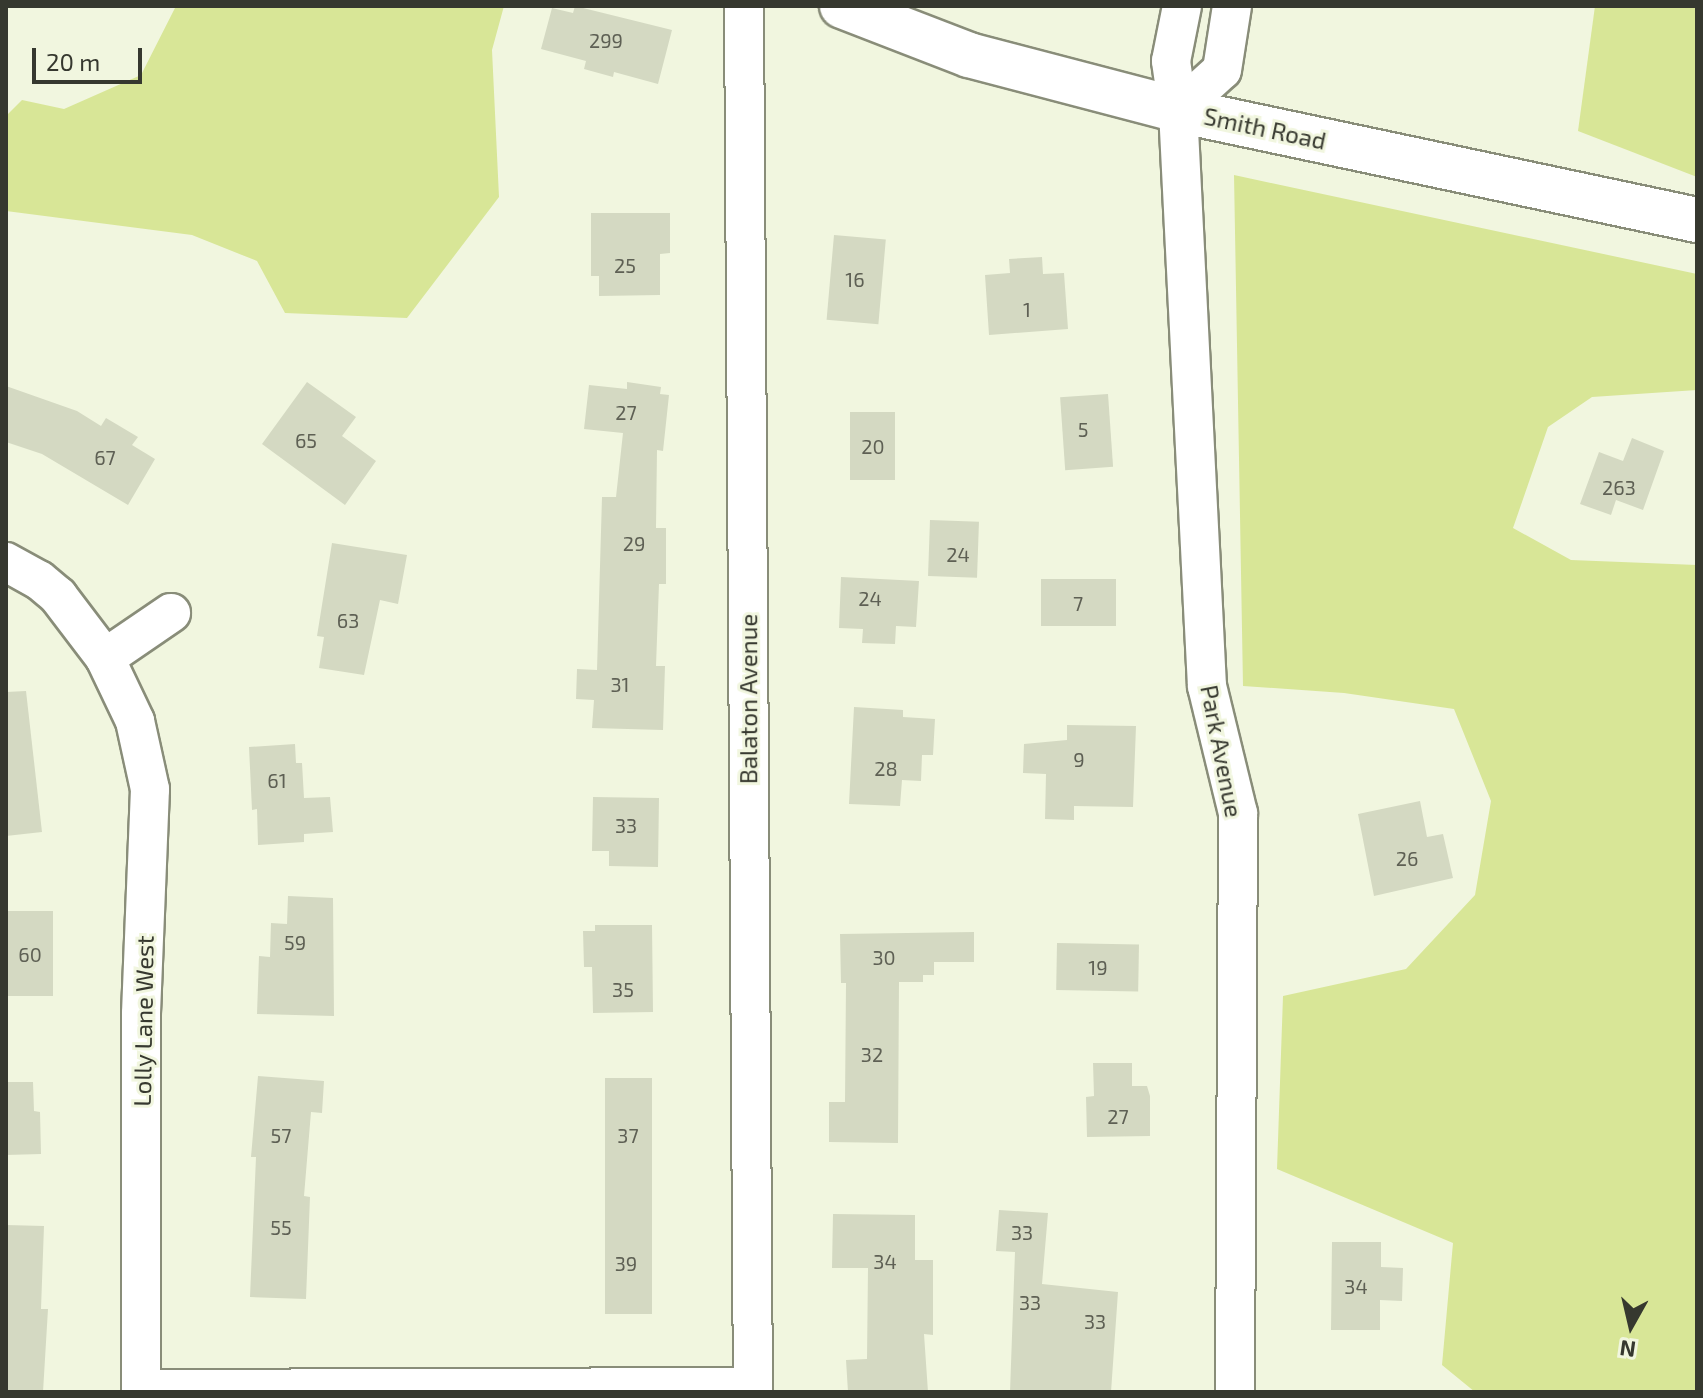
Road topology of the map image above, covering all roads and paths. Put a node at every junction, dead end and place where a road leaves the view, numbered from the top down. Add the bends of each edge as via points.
1 (744, 6) edge
2 (842, 6) edge
3 (1182, 6) edge
4 (1232, 6) edge
5 (1178, 110) junction
6 (1697, 220) edge
7 (6, 562) edge
8 (171, 613) dead end
9 (105, 658) junction
10 (141, 1390) edge
11 (753, 1390) edge
12 (1235, 1392) edge

1 - 11 street, Balaton Avenue
2 - 5 street, Smith Road via 969,55
3 - 5 street, Park Avenue via 1171,61
4 - 5 street via 1222,70
5 - 6 street, Smith Road
5 - 12 street, Park Avenue via 1207,686 1238,813
7 - 9 street, Lolly Lane West via 58,596
8 - 9 street
9 - 10 street, Lolly Lane West via 135,721 150,789 141,1014
10 - 11 street

